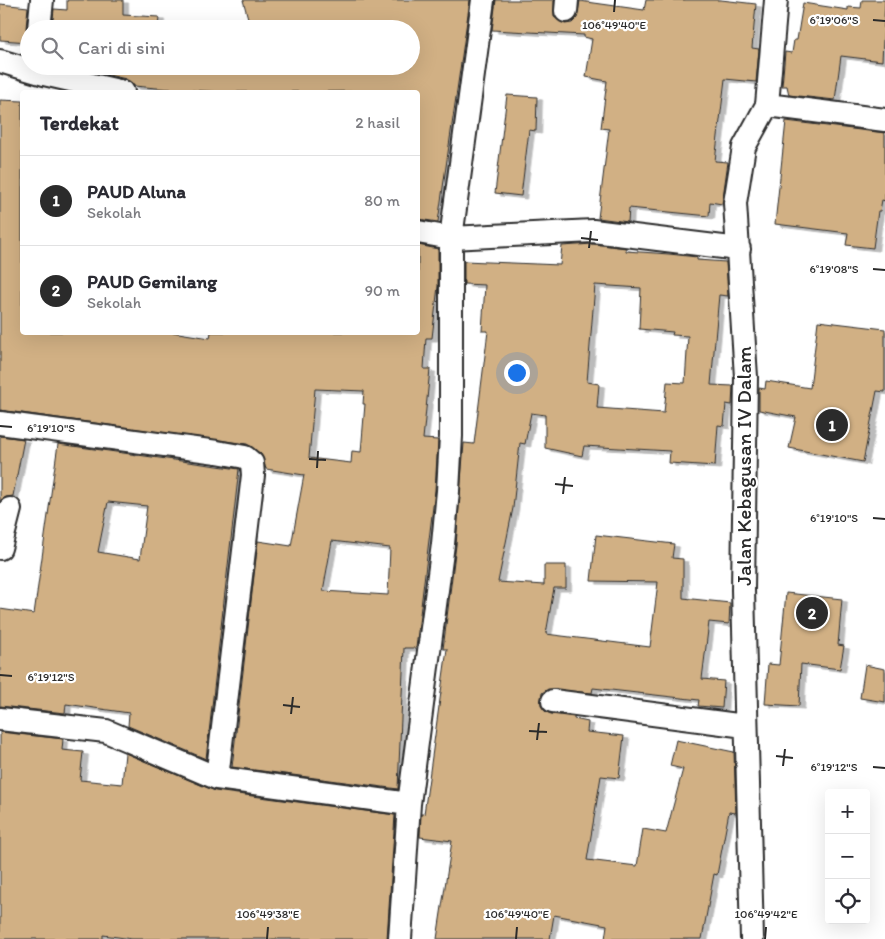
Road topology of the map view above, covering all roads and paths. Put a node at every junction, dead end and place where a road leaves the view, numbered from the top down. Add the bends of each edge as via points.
1 (42, 0) edge
2 (51, 0) edge
3 (483, 0) edge
4 (776, 0) edge
5 (40, 20) edge
6 (50, 20) edge
7 (0, 61) edge
8 (20, 66) edge
9 (58, 75) edge
10 (115, 90) edge
11 (767, 105) junction
12 (885, 120) edge
13 (420, 232) edge
14 (450, 238) junction
15 (739, 249) junction
16 (0, 423) edge
17 (10, 509) dead end
18 (0, 548) edge
19 (553, 701) dead end
20 (0, 719) edge
21 (745, 726) junction
22 (217, 778) junction
23 (410, 804) junction
24 (400, 939) edge
25 (752, 939) edge

1 - 5 street
2 - 6 street
3 - 14 street
4 - 11 street, Jalan Kebagusan IV Dalam
7 - 8 street
9 - 10 street
11 - 12 street
11 - 15 street, Jalan Kebagusan IV Dalam via 744,148 735,203
13 - 14 street
14 - 15 street via 593,231
14 - 23 street via 451,436 444,544
15 - 21 street, Jalan Kebagusan IV Dalam via 746,405 742,564
16 - 22 street via 217,452 245,457 252,463
17 - 18 street
19 - 21 street
20 - 22 street via 106,731
21 - 25 street, Jalan Kebagusan IV Dalam
22 - 23 street
23 - 24 street

